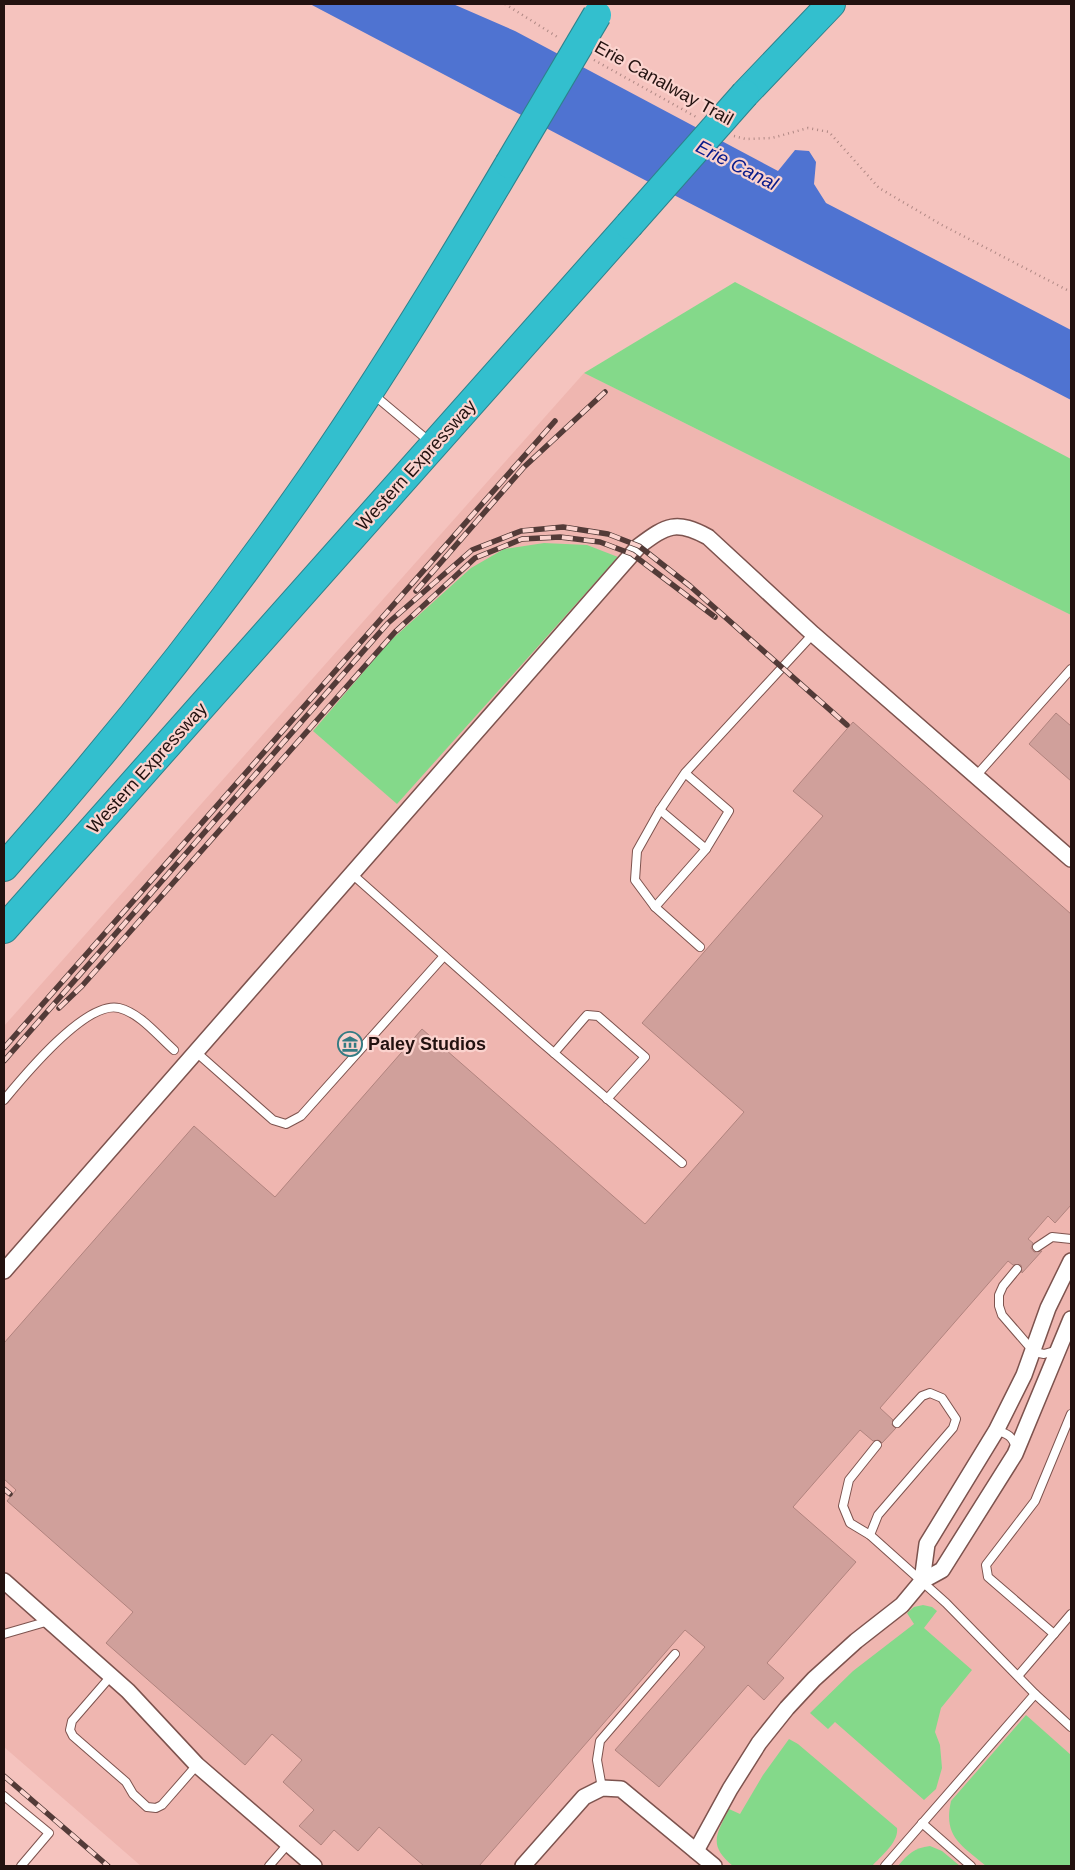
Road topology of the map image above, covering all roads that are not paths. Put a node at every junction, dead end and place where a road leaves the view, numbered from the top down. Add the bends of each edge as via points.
1 (810, 4) edge
2 (831, 4) edge
3 (601, 8) edge
4 (745, 94) junction
5 (370, 392) junction
6 (434, 445) junction
7 (813, 634) junction
8 (1071, 669) edge
9 (685, 773) junction
10 (976, 776) junction
11 (660, 810) junction
12 (706, 849) junction
13 (1071, 859) edge
14 (4, 867) edge
15 (352, 874) junction
16 (656, 907) junction
17 (4, 929) edge
18 (700, 947) dead end
19 (444, 956) junction
20 (174, 1050) dead end
21 (196, 1052) junction
22 (554, 1053) junction
23 (607, 1099) junction
24 (4, 1100) edge
25 (682, 1163) dead end
26 (1071, 1238) edge
27 (1037, 1247) dead end
28 (1071, 1261) edge
29 (1017, 1269) dead end
30 (4, 1271) edge
31 (1071, 1319) edge
32 (1058, 1350) junction
33 (1034, 1352) junction
34 (1071, 1414) edge
35 (897, 1423) dead end
36 (996, 1431) junction
37 (877, 1445) dead end
38 (1016, 1450) junction
39 (870, 1535) junction
40 (4, 1581) edge
41 (922, 1581) junction
42 (1071, 1614) edge
43 (49, 1621) junction
44 (4, 1634) edge
45 (1054, 1634) junction
46 (674, 1654) dead end
47 (111, 1676) junction
48 (1018, 1676) junction
49 (1035, 1694) junction
50 (1071, 1727) edge
51 (197, 1765) junction
52 (602, 1788) junction
53 (4, 1796) edge
54 (922, 1823) junction
55 (288, 1844) junction
56 (696, 1851) junction
57 (21, 1866) edge
58 (269, 1866) edge
59 (314, 1866) edge
60 (523, 1866) edge
61 (714, 1866) edge
62 (884, 1866) edge
63 (971, 1866) edge

1 - 4 highway
2 - 4 highway, Western Expressway
3 - 5 highway, bridge
4 - 6 highway, Western Expressway, bridge
5 - 6 lane
5 - 14 highway via 274,532 205,624 106,749
6 - 17 highway, Western Expressway
7 - 9 lane
7 - 10 street
7 - 15 street via 708,537 690,527 672,526 653,535 639,546
8 - 10 lane
9 - 11 lane
9 - 12 lane via 730,811
10 - 13 street
11 - 12 lane
11 - 16 lane via 637,851 635,880
12 - 16 lane
15 - 19 lane
15 - 21 street
16 - 18 lane
19 - 21 lane via 301,1116 286,1124 273,1120
19 - 22 lane
20 - 24 lane via 133,1014 108,1008 72,1028 48,1048
21 - 30 street
22 - 23 lane
22 - 23 lane via 587,1015 598,1016 644,1057
23 - 25 lane
26 - 27 lane via 1052,1237
28 - 33 street via 1048,1308
29 - 33 lane via 1003,1286 999,1306 1002,1315
31 - 32 street
32 - 33 lane via 1044,1354
32 - 38 street
33 - 36 street
34 - 45 lane via 1035,1501 986,1565 988,1577
35 - 39 lane via 922,1396 930,1393 942,1398 956,1419 953,1428 878,1515
36 - 38 lane via 1004,1432 1013,1439
36 - 41 street via 927,1544
37 - 39 lane via 848,1480 843,1506 850,1523
38 - 41 street via 942,1570
39 - 41 lane
40 - 43 street
41 - 48 lane
41 - 56 street via 907,1600 828,1666 787,1708 759,1743
42 - 45 lane
43 - 44 lane
43 - 47 street
45 - 48 lane
46 - 52 lane via 600,1741 597,1760
47 - 51 street
47 - 51 lane via 72,1721 70,1730 73,1736 126,1782 147,1807 162,1805
48 - 49 lane
49 - 50 lane
49 - 54 lane
51 - 55 street
52 - 56 street via 621,1789
52 - 60 street via 584,1797
53 - 57 lane via 49,1833
54 - 62 lane
54 - 63 lane
55 - 58 lane
55 - 59 street
56 - 61 street

